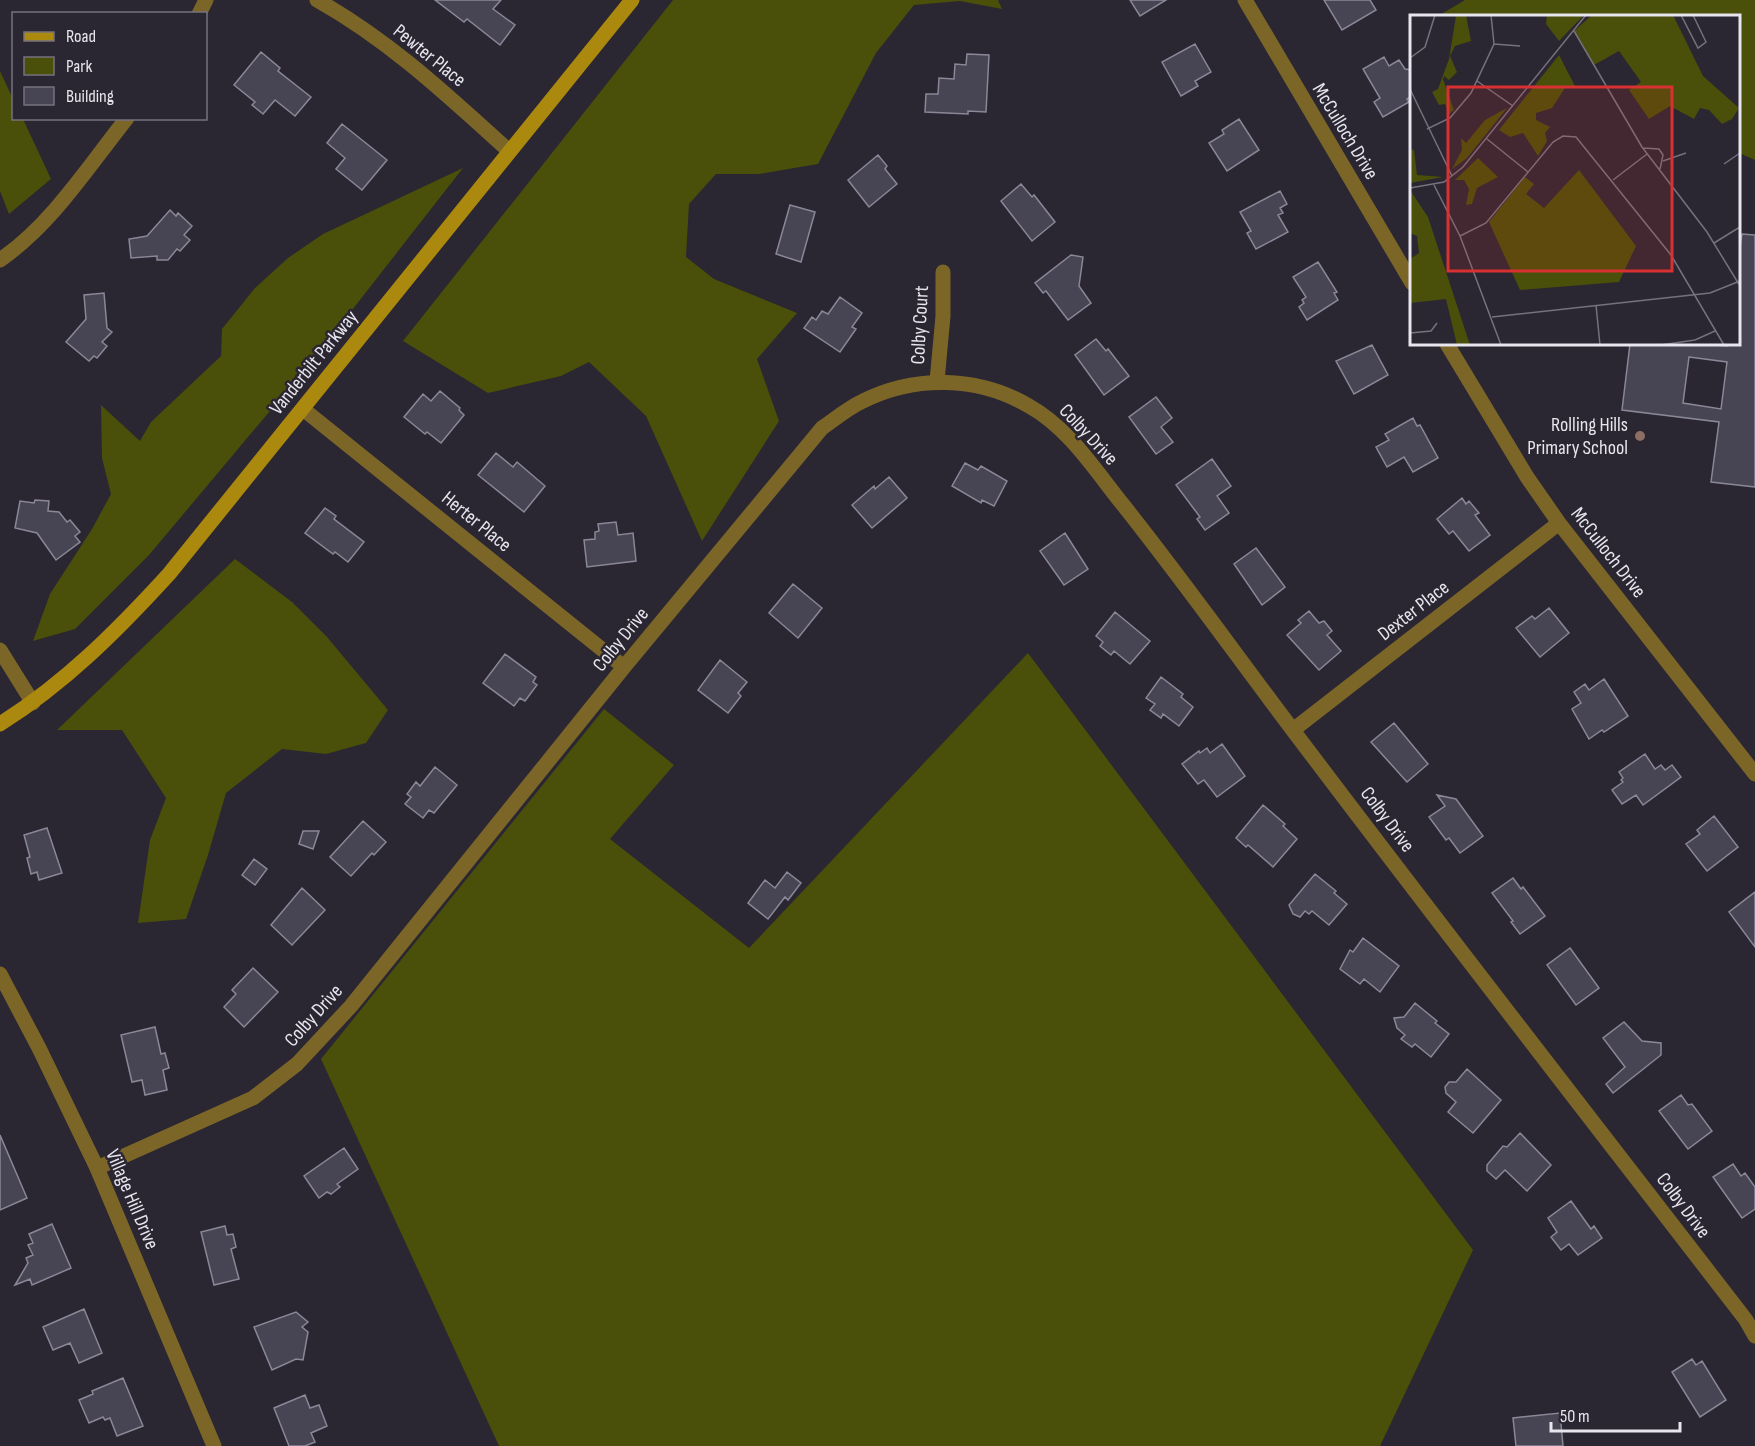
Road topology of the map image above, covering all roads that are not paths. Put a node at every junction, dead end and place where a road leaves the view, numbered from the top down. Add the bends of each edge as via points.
1 (317, 0) edge
2 (632, 0) edge
3 (1245, 0) edge
4 (125, 120) edge
5 (509, 151) junction
6 (0, 260) edge
7 (943, 272) dead end
8 (1410, 280) edge
9 (1448, 345) edge
10 (937, 381) junction
11 (303, 409) junction
12 (1559, 523) junction
13 (0, 650) edge
14 (624, 667) junction
15 (33, 703) junction
16 (0, 724) edge
17 (1293, 730) junction
18 (1755, 774) edge
19 (0, 974) edge
20 (97, 1168) junction
21 (1755, 1336) edge
22 (214, 1446) edge

1 - 5 street, Pewter Place via 354,21 421,71
2 - 5 main road, Vanderbilt Parkway
3 - 8 street, McCulloch Drive
4 - 6 street via 53,212 19,247
5 - 11 main road, Vanderbilt Parkway
7 - 10 street, Colby Court
9 - 12 street, McCulloch Drive via 1521,469
10 - 14 street, Colby Drive via 898,386 860,402 822,428
10 - 17 street, Colby Drive via 1007,394 1031,406 1063,432 1153,542
11 - 14 street, Herter Place
11 - 15 main road, Vanderbilt Parkway via 169,574 119,628
12 - 17 street, Dexter Place
12 - 18 street, McCulloch Drive
13 - 15 street
14 - 20 street, Colby Drive via 351,1006 297,1064 253,1098
15 - 16 main road, Vanderbilt Parkway
17 - 21 street, Colby Drive
19 - 20 street, Village Hill Drive
20 - 22 street, Village Hill Drive

